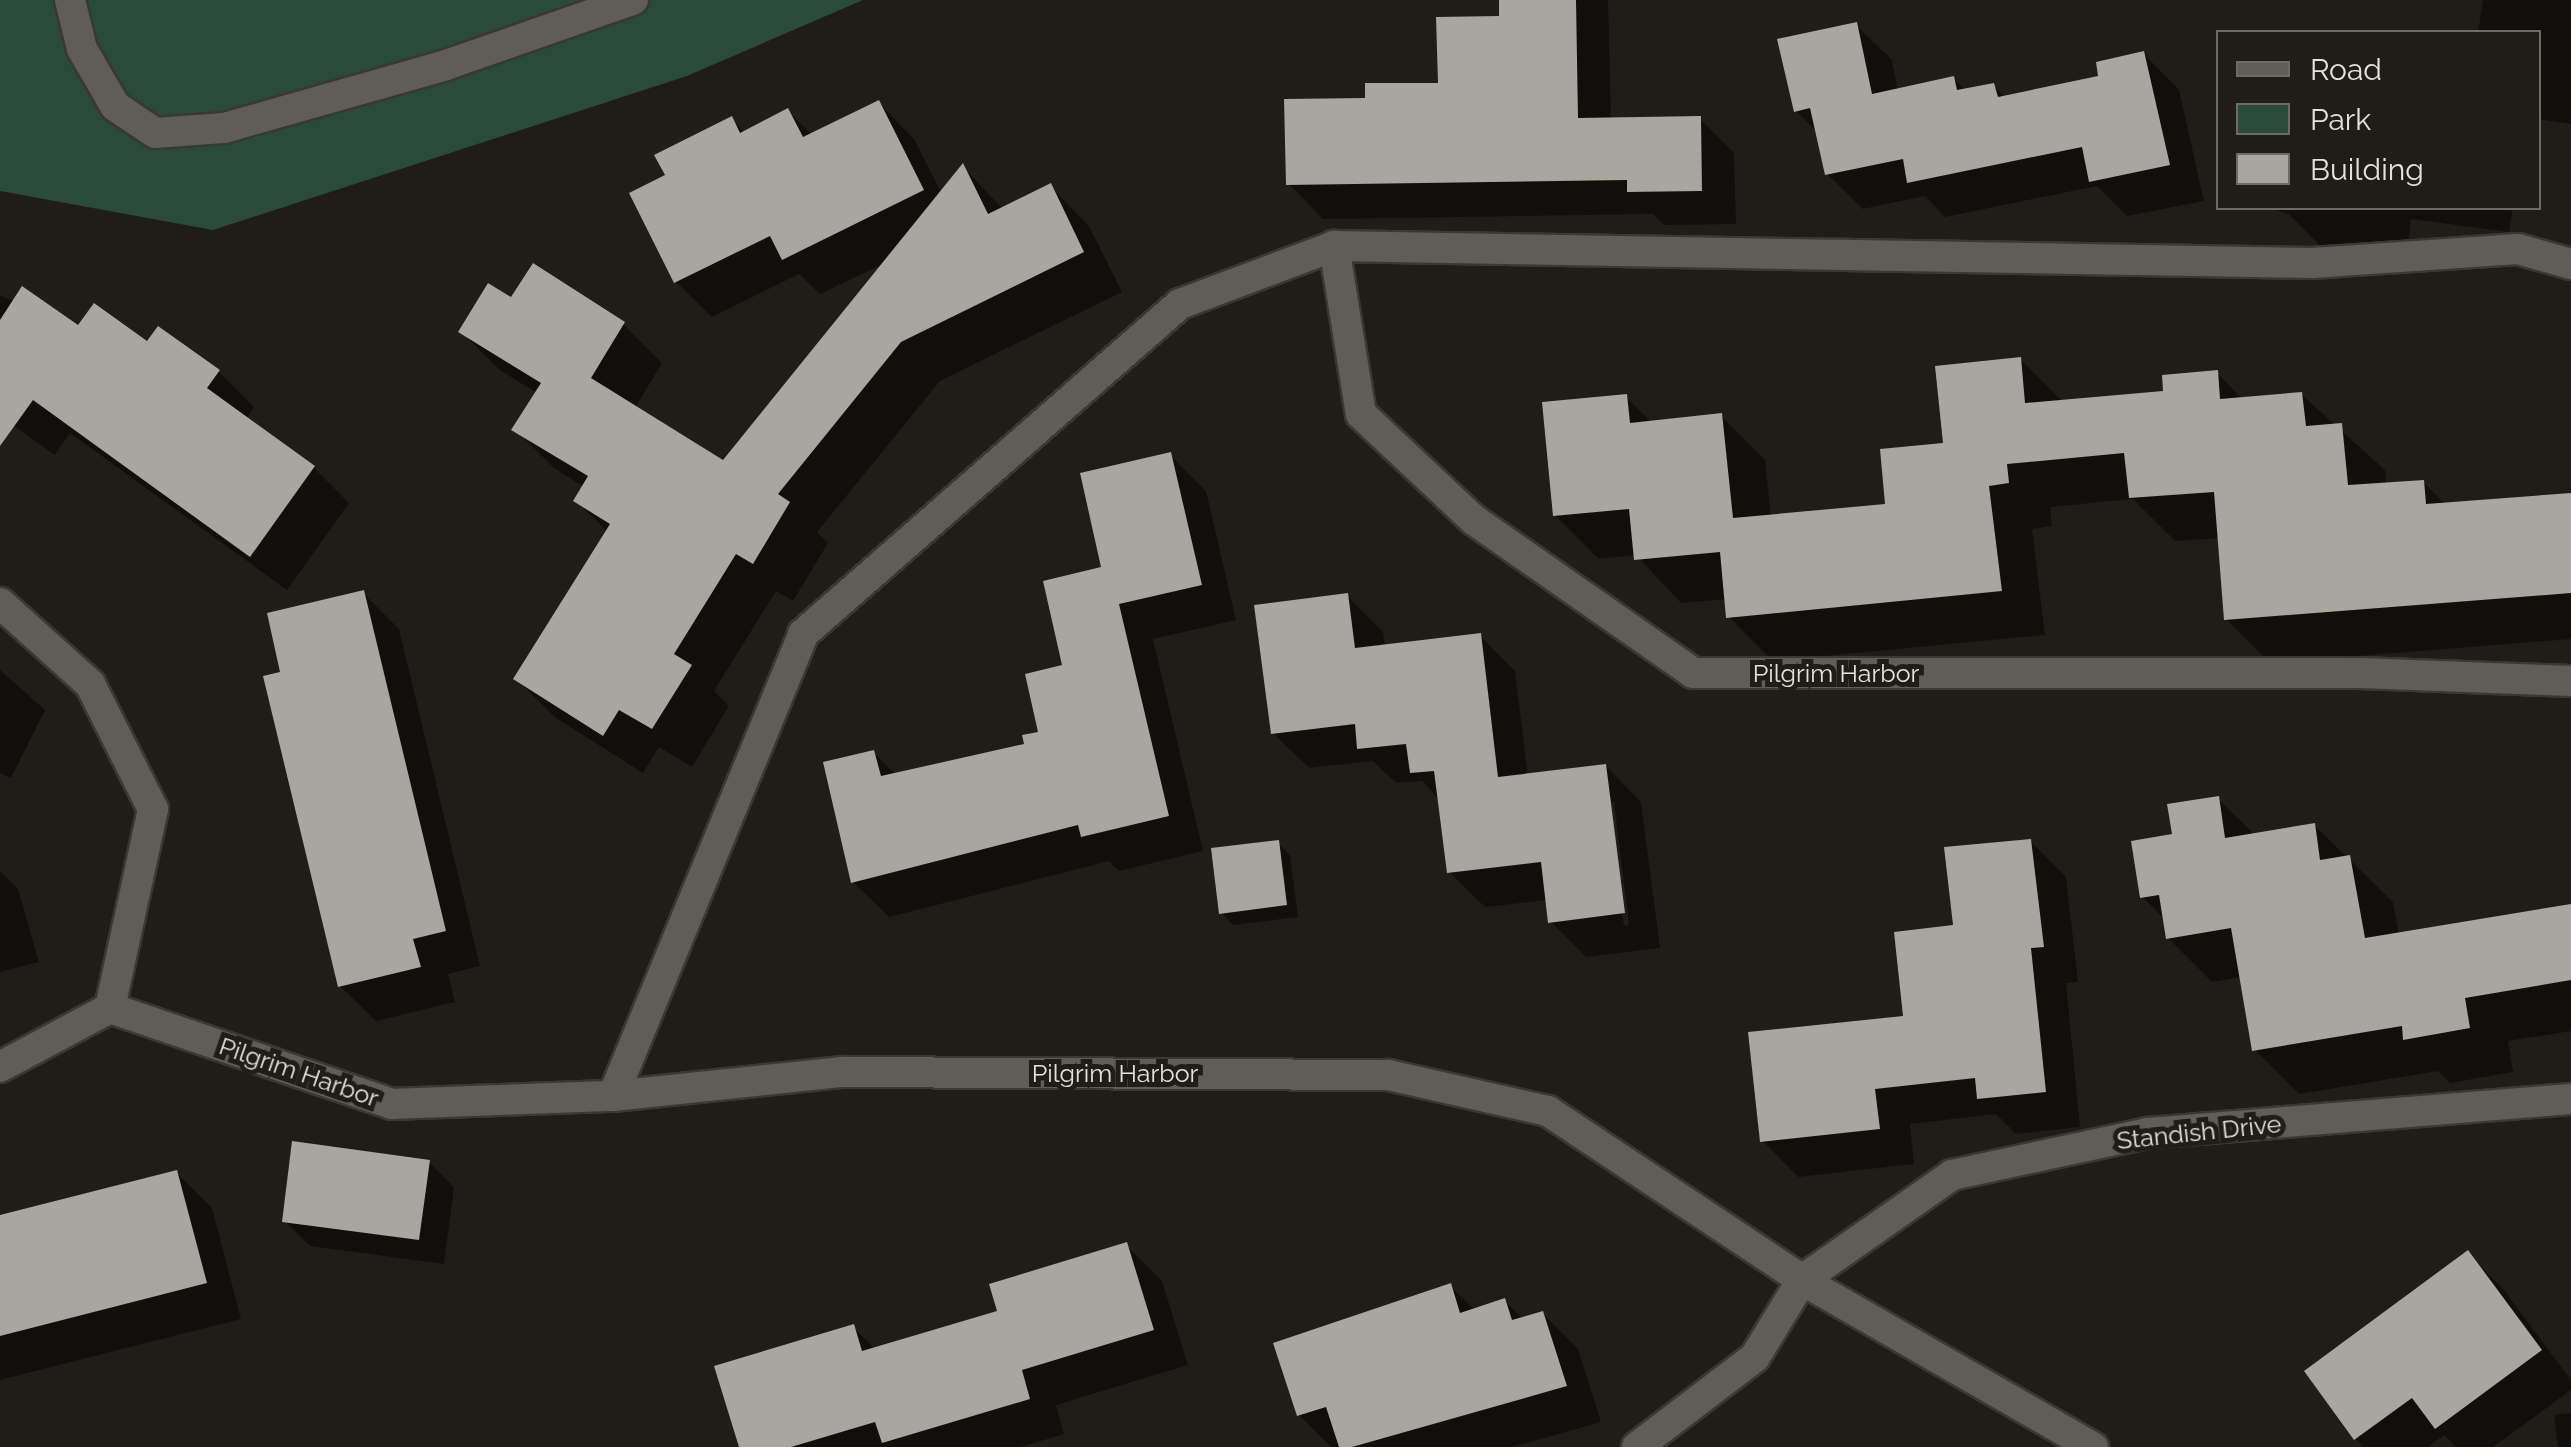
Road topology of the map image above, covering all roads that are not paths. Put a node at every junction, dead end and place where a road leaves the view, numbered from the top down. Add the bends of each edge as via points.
1 (70, 0) edge
2 (633, 0) edge
3 (1334, 246) junction
4 (2571, 264) edge
5 (0, 603) edge
6 (2571, 681) edge
7 (110, 1008) junction
8 (0, 1067) edge
9 (613, 1096) junction
10 (2571, 1100) edge
11 (1802, 1280) junction
12 (2084, 1445) edge
13 (1637, 1447) edge

1 - 2 street via 82,49 115,106 155,133 224,128 446,65
3 - 4 street via 2312,262 2518,249
3 - 6 street, Pilgrim Harbor via 1361,414 1474,520 1692,673 2360,673
3 - 9 street via 1180,304 804,634
5 - 7 street via 90,684 153,809
7 - 8 street
7 - 9 street, Pilgrim Harbor via 392,1104
9 - 11 street, Pilgrim Harbor via 842,1072 1388,1074 1548,1111
10 - 11 street, Standish Drive via 2148,1132 1952,1175
11 - 12 street, Pilgrim Harbor
11 - 13 street via 1755,1357

